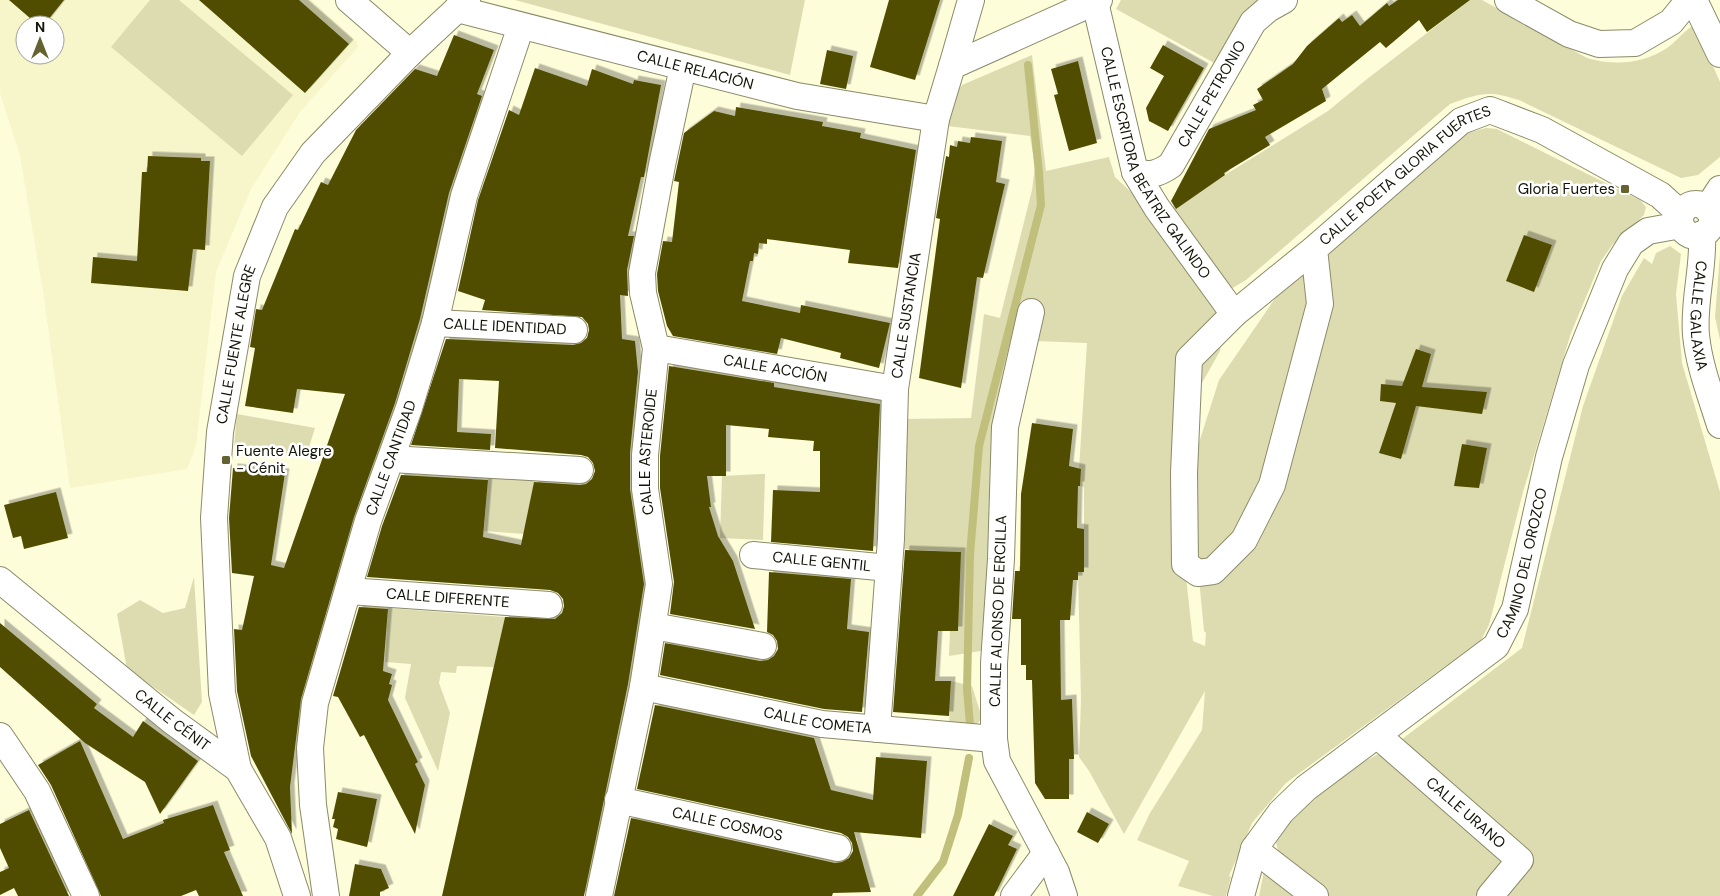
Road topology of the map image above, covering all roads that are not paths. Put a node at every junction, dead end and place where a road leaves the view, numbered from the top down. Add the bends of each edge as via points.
1 (349, 0) edge
2 (972, 0) edge
3 (1284, 0) edge
4 (1508, 0) edge
5 (1689, 0) edge
6 (1694, 0) edge
7 (1097, 1) edge
8 (462, 4) edge
9 (1058, 10) edge
10 (522, 26) junction
11 (410, 52) junction
12 (1720, 54) edge
13 (952, 66) junction
14 (684, 67) junction
15 (936, 119) junction
16 (1134, 172) junction
17 (1713, 199) edge
18 (1688, 224) junction
19 (1314, 249) junction
20 (1031, 312) dead end
21 (1234, 314) junction
22 (435, 323) junction
23 (574, 330) dead end
24 (656, 348) junction
25 (895, 388) junction
26 (1720, 426) edge
27 (391, 459) junction
28 (580, 470) dead end
29 (753, 555) dead end
30 (889, 568) junction
31 (0, 580) edge
32 (348, 591) junction
33 (549, 605) dead end
34 (653, 626) junction
35 (763, 646) dead end
36 (643, 687) junction
37 (877, 729) junction
38 (1376, 734) junction
39 (0, 736) edge
40 (994, 739) junction
41 (238, 769) junction
42 (618, 800) junction
43 (838, 848) dead end
44 (1254, 849) junction
45 (1046, 853) junction
46 (86, 896) edge
47 (297, 896) edge
48 (326, 896) edge
49 (599, 896) edge
50 (1014, 896) edge
51 (1064, 896) edge
52 (1242, 896) edge
53 (1315, 896) edge
54 (1490, 896) edge

1 - 11 street
2 - 13 street, CALLE SUSTANCIA
3 - 16 street, CALLE PETRONIO via 1268,8 1253,22 1171,165 1159,173
4 - 5 street via 1569,34 1598,44 1635,43 1671,22
6 - 12 street
7 - 9 street
7 - 16 street, CALLE ESCRITORA BEATRIZ GALINDO
8 - 10 street, CALLE RELACIÓN
8 - 11 street, CALLE FUENTE ALEGRE
9 - 13 street
10 - 14 street, CALLE RELACIÓN
10 - 22 street, CALLE CANTIDAD via 464,196
11 - 41 street, CALLE FUENTE ALEGRE via 314,153 275,207 246,276 220,432 214,518 222,693
13 - 15 street, CALLE SUSTANCIA
14 - 15 street, CALLE RELACIÓN via 798,96
14 - 24 street, CALLE ASTEROIDE via 642,273 643,293
15 - 25 street, CALLE SUSTANCIA
16 - 21 street, CALLE ESCRITORA BEATRIZ GALINDO
17 - 18 street, CAMINO DEL OROZCO via 1687,206
18 - 19 street, CALLE POETA GLORIA FUERTES via 1660,196 1632,179 1542,130 1490,110 1461,120
18 - 26 street, CALLE GALAXIA via 1703,252 1696,334
18 - 38 street, CAMINO DEL OROZCO via 1648,231 1632,243 1615,269 1576,365 1549,456 1515,609 1496,646
19 - 21 street, CALLE POETA GLORIA FUERTES
19 - 21 street, CALLE POETA GLORIA FUERTES via 1320,304 1272,485 1244,540 1213,571 1198,573 1185,564 1188,359
20 - 40 street, CALLE ALONSO DE ERCILLA via 1006,427 994,663
22 - 23 street, CALLE IDENTIDAD
22 - 27 street, CALLE CANTIDAD
24 - 25 street, CALLE ACCIÓN
24 - 34 street, CALLE ASTEROIDE via 645,455 645,489 659,584
25 - 30 street, CALLE SUSTANCIA
27 - 28 street
27 - 32 street, CALLE CANTIDAD via 368,521
29 - 30 street, CALLE GENTIL
30 - 37 street, CALLE SUSTANCIA
31 - 41 street, CALLE CÉNIT via 172,721
32 - 33 street, CALLE DIFERENTE
32 - 48 street, CALLE CANTIDAD via 315,703 310,748 313,805
34 - 35 street
34 - 36 street, CALLE ASTEROIDE
36 - 37 street, CALLE COMETA via 822,724
36 - 42 street, CALLE ASTEROIDE
37 - 40 street, CALLE COMETA
38 - 44 street, CAMINO DEL OROZCO via 1306,788 1281,812
38 - 54 street, CALLE URANO via 1520,860
39 - 46 street via 37,791
40 - 45 street, CALLE ALONSO DE ERCILLA via 997,761
41 - 47 street, CALLE CÉNIT via 278,838
42 - 43 street, CALLE COSMOS
42 - 49 street, CALLE ASTEROIDE
44 - 52 street, CAMINO DEL OROZCO
44 - 53 street
45 - 50 street
45 - 51 street, CALLE ALONSO DE ERCILLA

